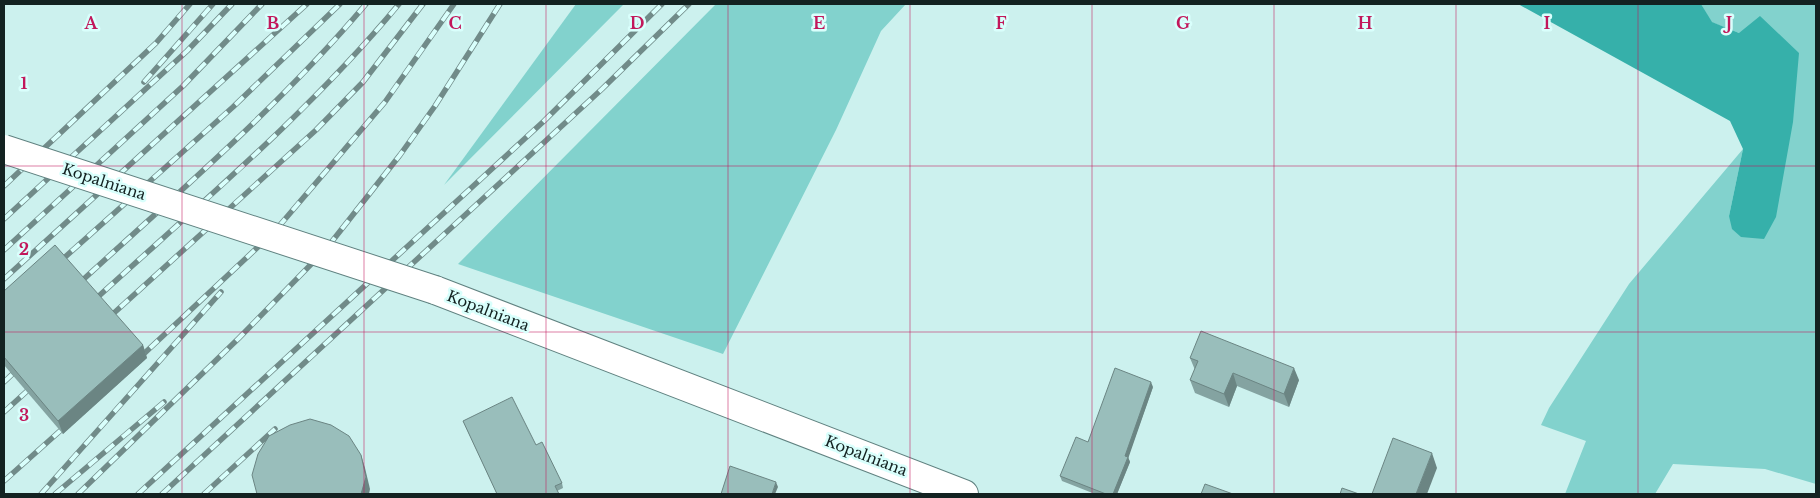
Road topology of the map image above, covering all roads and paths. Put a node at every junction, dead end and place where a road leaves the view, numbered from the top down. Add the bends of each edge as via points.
1 (4, 149) edge
2 (964, 494) edge

1 - 2 street, Kopalniana, bridge via 435,290

